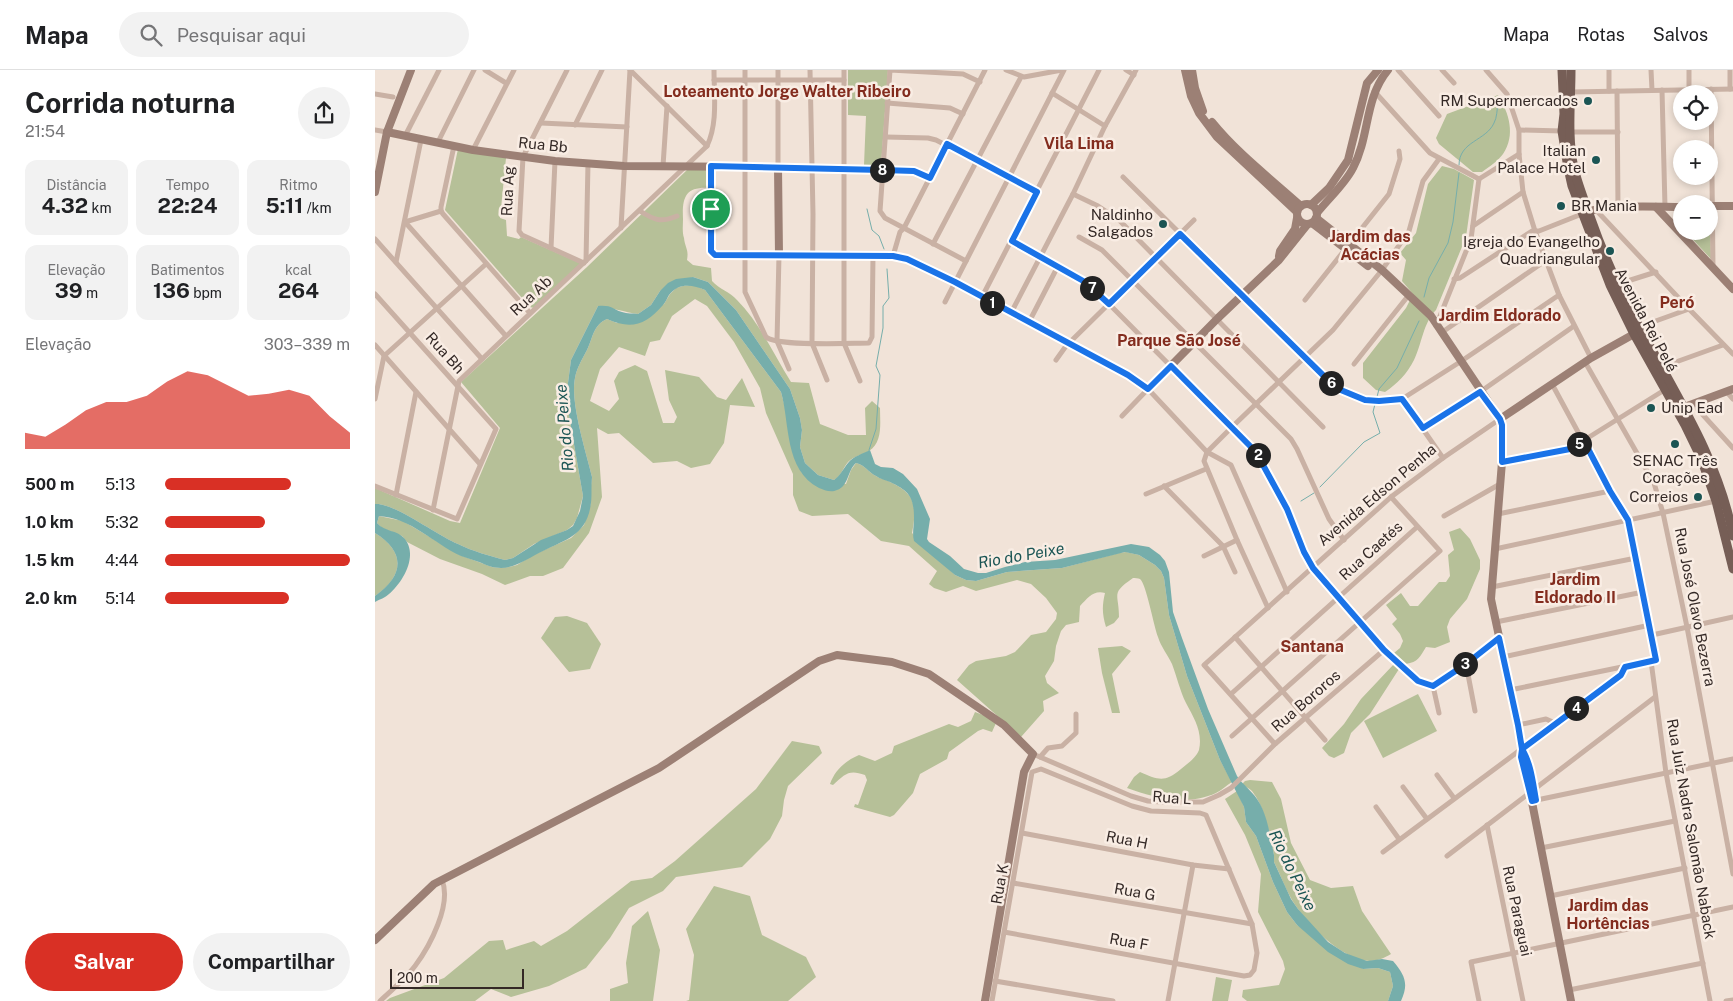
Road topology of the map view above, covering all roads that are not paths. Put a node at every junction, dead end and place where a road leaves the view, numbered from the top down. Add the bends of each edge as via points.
1 (411, 70) edge
2 (439, 70) edge
3 (474, 70) edge
4 (485, 70) edge
5 (513, 70) edge
6 (567, 70) edge
7 (602, 70) edge
8 (630, 70) edge
9 (714, 70) edge
10 (745, 70) edge
11 (778, 70) edge
12 (810, 70) edge
13 (844, 70) edge
14 (890, 70) edge
15 (985, 70) edge
16 (1006, 70) edge
17 (1063, 70) edge
18 (1099, 70) edge
19 (1126, 70) edge
20 (1185, 70) edge
21 (1192, 70) edge
22 (1377, 70) edge
23 (1389, 70) edge
24 (1398, 70) edge
25 (1442, 70) edge
26 (1486, 70) edge
27 (1571, 70) edge
28 (1609, 70) edge
29 (1651, 70) edge
30 (1689, 70) edge
31 (1730, 70) edge
32 (1563, 72) edge
33 (1135, 73) edge
34 (1021, 77) junction
35 (745, 79) junction
36 (714, 80) junction
37 (778, 80) junction
38 (810, 80) junction
39 (844, 80) junction
40 (506, 82) junction
41 (980, 82) junction
42 (1454, 83) dead end
43 (1689, 85) edge
44 (1718, 89) edge
45 (1732, 89) edge
46 (1651, 90) junction
47 (1663, 90) junction
48 (1673, 90) edge
49 (1374, 91) junction
50 (1609, 91) junction
51 (1617, 91) junction
52 (1571, 92) junction
53 (1052, 93) junction
54 (375, 94) edge
55 (393, 97) dead end
56 (887, 103) junction
57 (667, 106) junction
58 (1079, 110) junction
59 (963, 114) junction
60 (1439, 116) dead end
61 (541, 123) junction
62 (575, 125) junction
63 (1105, 126) junction
64 (627, 127) junction
65 (375, 130) edge
66 (1519, 130) junction
67 (1711, 130) edge
68 (1567, 131) junction
69 (387, 132) junction
70 (1618, 132) junction
71 (405, 136) junction
72 (885, 136) junction
73 (421, 140) junction
74 (438, 142) junction
75 (947, 144) junction
76 (454, 146) junction
77 (707, 146) junction
78 (473, 150) junction
79 (1399, 151) dead end
80 (1519, 154) junction
81 (523, 157) junction
82 (1439, 159) junction
83 (555, 161) junction
84 (977, 161) junction
85 (589, 163) junction
86 (624, 166) junction
87 (663, 166) junction
88 (686, 166) junction
89 (711, 166) junction
90 (744, 167) junction
91 (778, 167) junction
92 (811, 167) junction
93 (843, 168) junction
94 (882, 170) junction
95 (1123, 177) dead end
96 (930, 178) junction
97 (1009, 178) junction
98 (1479, 179) junction
99 (375, 192) edge
100 (1037, 192) junction
101 (1523, 192) junction
102 (1073, 194) junction
103 (1711, 195) edge
104 (1311, 205) junction
105 (1718, 206) edge
106 (1733, 206) edge
107 (1656, 207) junction
108 (1665, 207) junction
109 (1673, 207) edge
110 (1619, 208) junction
111 (441, 211) junction
112 (640, 211) junction
113 (1298, 212) junction
114 (1589, 212) junction
115 (677, 216) dead end
116 (1194, 220) dead end
117 (1313, 220) junction
118 (405, 222) junction
119 (1473, 226) junction
120 (904, 228) junction
121 (621, 229) junction
122 (1535, 231) junction
123 (1180, 234) junction
124 (1079, 237) dead end
125 (375, 239) edge
126 (1712, 240) edge
127 (1012, 241) junction
128 (933, 244) junction
129 (1347, 247) junction
130 (551, 248) junction
131 (745, 254) junction
132 (779, 255) junction
133 (813, 255) junction
134 (845, 255) junction
135 (873, 255) junction
136 (893, 256) junction
137 (1041, 257) junction
138 (1157, 257) junction
139 (1279, 260) junction
140 (966, 261) junction
141 (1545, 261) junction
142 (396, 262) junction
143 (585, 262) junction
144 (486, 264) junction
145 (1058, 266) junction
146 (1713, 268) junction
147 (1380, 272) junction
148 (1656, 272) junction
149 (1454, 279) junction
150 (1133, 280) junction
151 (955, 282) junction
152 (1618, 284) junction
153 (461, 285) junction
154 (1733, 289) edge
155 (375, 294) edge
156 (1242, 295) junction
157 (1408, 296) junction
158 (1559, 296) junction
159 (982, 297) junction
160 (1305, 300) dead end
161 (945, 302) dead end
162 (1109, 304) junction
163 (437, 308) junction
164 (1689, 310) junction
165 (530, 313) junction
166 (1011, 313) junction
167 (1218, 318) junction
168 (1029, 322) junction
169 (1436, 326) junction
170 (1574, 326) junction
171 (1637, 330) junction
172 (410, 332) junction
173 (1441, 333) junction
174 (506, 336) junction
175 (774, 340) junction
176 (1194, 342) junction
177 (811, 343) junction
178 (844, 343) junction
179 (1069, 343) junction
180 (1723, 344) junction
181 (375, 345) edge
182 (1733, 354) edge
183 (384, 356) junction
184 (1304, 357) junction
185 (482, 359) junction
186 (1056, 360) dead end
187 (1588, 360) junction
188 (1460, 362) junction
189 (1354, 364) dead end
190 (1171, 366) junction
191 (1663, 367) junction
192 (789, 369) dead end
193 (827, 380) dead end
194 (860, 381) dead end
195 (1279, 381) junction
196 (1552, 384) junction
197 (458, 385) junction
198 (1666, 388) junction
199 (1148, 389) junction
200 (1729, 390) edge
201 (416, 392) junction
202 (1480, 392) junction
203 (375, 399) edge
204 (1402, 399) junction
205 (1733, 399) edge
206 (1255, 404) junction
207 (1685, 407) junction
208 (1121, 416) dead end
209 (1500, 419) junction
210 (1618, 419) junction
211 (1232, 427) junction
212 (1323, 427) dead end
213 (449, 428) junction
214 (1423, 428) junction
215 (1584, 441) junction
216 (1733, 448) edge
217 (1207, 452) junction
218 (1704, 457) junction
219 (1443, 458) junction
220 (1502, 462) junction
221 (480, 464) junction
222 (1206, 469) junction
223 (1500, 484) junction
224 (375, 486) edge
225 (1164, 486) junction
226 (1610, 491) junction
227 (1146, 494) dead end
228 (396, 495) junction
229 (1391, 498) junction
230 (1716, 501) junction
231 (433, 510) junction
232 (1663, 512) junction
233 (1498, 514) junction
234 (1444, 516) dead end
235 (1628, 520) junction
236 (1417, 527) junction
237 (1733, 530) edge
238 (1237, 540) junction
239 (1344, 540) junction
240 (1223, 546) junction
241 (1495, 549) junction
242 (1204, 556) dead end
243 (1636, 558) junction
244 (1313, 568) junction
245 (1733, 569) edge
246 (1235, 572) dead end
247 (1492, 587) junction
248 (1287, 592) junction
249 (1643, 592) junction
250 (1338, 598) junction
251 (1269, 608) junction
252 (1733, 617) edge
253 (1359, 622) junction
254 (1496, 622) junction
255 (1651, 626) junction
256 (1687, 628) junction
257 (1652, 635) junction
258 (1235, 637) junction
259 (1499, 638) junction
260 (1384, 650) junction
261 (1503, 657) junction
262 (1653, 661) junction
263 (1466, 664) junction
264 (1261, 667) junction
265 (1625, 667) junction
266 (1432, 686) junction
267 (1510, 690) junction
268 (1283, 692) junction
269 (1231, 694) junction
270 (1655, 697) junction
271 (1475, 711) dead end
272 (1439, 713) dead end
273 (1076, 714) dead end
274 (1252, 718) junction
275 (1305, 718) junction
276 (1555, 723) junction
277 (1518, 725) junction
278 (1232, 736) dead end
279 (1325, 740) dead end
280 (1275, 744) junction
281 (1522, 749) junction
282 (1037, 756) junction
283 (1733, 759) edge
284 (1713, 763) junction
285 (1032, 772) joint
286 (1665, 773) junction
287 (1437, 775) dead end
288 (1403, 787) dead end
289 (1532, 791) junction
290 (1454, 798) junction
291 (1534, 801) junction
292 (1376, 807) dead end
293 (1427, 819) junction
294 (1675, 821) junction
295 (1487, 825) junction
296 (1021, 833) junction
297 (1399, 840) junction
298 (1543, 847) junction
299 (1383, 852) dead end
300 (1447, 856) dead end
301 (1193, 864) junction
302 (1685, 868) junction
303 (1229, 870) junction
304 (1733, 874) edge
305 (442, 880) junction
306 (1013, 883) junction
307 (1555, 895) junction
308 (1733, 907) edge
309 (1184, 913) junction
310 (1693, 916) junction
311 (1252, 924) junction
312 (1004, 932) junction
313 (375, 940) edge
314 (1562, 943) junction
315 (1513, 953) junction
316 (1175, 962) junction
317 (1703, 963) junction
318 (1250, 975) joint
319 (995, 981) junction
320 (1571, 990) junction
321 (1733, 1000) edge
322 (380, 1001) edge
323 (985, 1001) edge
324 (992, 1001) edge
325 (1113, 1001) edge
326 (1169, 1001) edge
327 (1479, 1001) edge
328 (1523, 1001) edge
329 (1571, 1001) edge
330 (1576, 1001) edge
331 (1710, 1001) edge
332 (1726, 1001) edge

1 - 69 street
2 - 71 street
3 - 74 street
4 - 40 street
5 - 40 street
6 - 61 street, Rua Ag
7 - 62 street
8 - 57 street
8 - 64 street
9 - 36 street
10 - 35 street
11 - 37 street
12 - 38 street
13 - 39 street
14 - 41 street via 963,74
14 - 56 street
15 - 41 street
16 - 34 street
17 - 34 street
17 - 53 street
18 - 58 street
19 - 33 street
20 - 113 street via 1199,113 1217,137
21 - 113 street via 1203,110
22 - 104 street via 1367,83 1347,160 1329,188
23 - 49 street
24 - 60 street
25 - 42 street
26 - 66 street, Rua José Olavo Bezerra via 1507,94
27 - 52 main road, Avenida Rei Pelé
28 - 50 street
29 - 46 street
30 - 43 street
31 - 45 street
32 - 68 main road, Avenida Rei Pelé
33 - 63 street
34 - 84 street
35 - 36 street
35 - 37 street
35 - 90 street
36 - 77 street, Rua Ab via 712,136
37 - 38 street
37 - 91 street
38 - 39 street
38 - 92 street
39 - 93 street
40 - 78 street
41 - 59 street
44 - 45 street
46 - 47 street
46 - 51 street
47 - 48 street
47 - 108 street
49 - 82 street via 1419,142
49 - 117 street via 1363,141 1353,168
50 - 51 street
50 - 52 street
51 - 70 street
52 - 68 main road, Avenida Rei Pelé
53 - 58 street
53 - 97 street
54 - 55 street
56 - 59 street via 950,108
56 - 72 street
57 - 77 street
57 - 87 street
58 - 63 street
58 - 100 street
59 - 75 street
61 - 62 street
61 - 81 street, Rua Ag
62 - 64 street
63 - 102 street
64 - 86 street
65 - 69 street, Rua Bb
66 - 68 street
66 - 80 street, Rua José Olavo Bezerra
67 - 103 street
68 - 70 street
68 - 114 main road, Avenida Rei Pelé
69 - 71 street, Rua Bb
69 - 99 street
70 - 110 street
71 - 73 street, Rua Bb
72 - 75 street via 928,138
72 - 94 street
73 - 74 street, Rua Bb
73 - 118 street
74 - 76 street, Rua Bb
75 - 84 street
75 - 96 street
76 - 78 street, Rua Bb
76 - 111 street
77 - 88 street, Rua Ab
78 - 81 street, Rua Bb
79 - 129 street via 1400,159 1389,194
80 - 98 street
80 - 101 street, Rua José Olavo Bezerra
81 - 83 street, Rua Bb
81 - 130 street, Rua Ag via 520,234
82 - 98 street
82 - 147 street via 1423,181 1409,231
83 - 85 street, Rua Bb
83 - 130 street
84 - 97 street
84 - 128 street
85 - 86 street, Rua Bb
85 - 143 street
86 - 87 street, Rua Bb
86 - 121 street
87 - 88 street, Rua Bb
88 - 89 street, Rua Bb
88 - 112 street, Rua Ab
89 - 90 street, Rua Bb
89 - 131 street via 711,251 715,255
90 - 91 street, Rua Bb
90 - 131 street
91 - 92 street
91 - 132 street
92 - 93 street
92 - 133 street
93 - 94 street
93 - 134 street
94 - 96 street via 914,171
94 - 120 street via 880,210 885,218
95 - 123 street
96 - 120 street
97 - 100 street
97 - 140 street
98 - 119 street
100 - 127 street
101 - 119 street
101 - 122 street, Rua José Olavo Bezerra
102 - 137 street
102 - 138 street via 1119,220
104 - 113 street
104 - 117 street
105 - 106 street
107 - 108 street
107 - 110 street
107 - 146 street
108 - 109 street
110 - 114 street
111 - 118 street
111 - 144 street
112 - 115 street via 659,220
112 - 121 street, Rua Ab
113 - 117 street via 1301,223
113 - 139 street via 1295,229 1280,251
114 - 122 street
114 - 148 street
114 - 152 main road, Avenida Rei Pelé
114 - 171 main road, Avenida Rei Pelé via 1610,285
116 - 123 street
117 - 129 street
117 - 139 street
118 - 142 street
118 - 153 street
119 - 149 street via 1471,239
120 - 128 street
120 - 136 street
121 - 143 street, Rua Ab
122 - 141 street, Rua José Olavo Bezerra
122 - 149 street
123 - 138 street
123 - 156 street
124 - 150 street via 1102,250
125 - 142 street
126 - 146 street
127 - 137 street
127 - 159 street
128 - 140 street
129 - 147 street
129 - 160 street
130 - 143 street
131 - 132 street
131 - 175 street via 746,297 766,337
132 - 133 street
132 - 175 street
133 - 134 street
133 - 177 street
134 - 135 street
134 - 178 street
135 - 136 street
135 - 178 street via 872,337 869,342
136 - 151 street via 907,259
137 - 145 street
137 - 166 street
138 - 150 street
138 - 167 street
139 - 156 street
140 - 151 street
141 - 158 street, Rua José Olavo Bezerra
141 - 173 street
142 - 163 street
143 - 165 street, Rua Ab
144 - 153 street
144 - 165 street
145 - 162 street via 1085,282
145 - 168 street
146 - 154 street
147 - 157 street
147 - 184 street via 1333,330
148 - 152 street
148 - 164 street
149 - 169 street
150 - 162 street
150 - 176 street
151 - 159 street
151 - 161 street
152 - 171 main road, Avenida Rei Pelé
153 - 163 street
153 - 174 street
155 - 172 street, Rua Bh
156 - 167 street
156 - 184 street
157 - 169 street via 1431,316
157 - 189 street
158 - 170 street, Rua José Olavo Bezerra
158 - 188 street
159 - 166 street
162 - 179 street
162 - 190 street
163 - 172 street
163 - 185 street
164 - 171 street
164 - 180 street
165 - 174 street, Rua Ab
166 - 168 street
167 - 176 street
167 - 195 street
168 - 179 street
169 - 173 street
170 - 187 street, Rua José Olavo Bezerra
170 - 202 street
171 - 187 street, Avenida Edson Penha
171 - 191 main road, Avenida Rei Pelé
171 - 198 main road, Avenida Rei Pelé
172 - 183 street
172 - 197 street, Rua Bh
173 - 188 street
174 - 185 street, Rua Ab
175 - 177 street
175 - 192 street
176 - 190 street
176 - 206 street
177 - 178 street
177 - 193 street
178 - 194 street
179 - 186 street
179 - 199 street
180 - 182 street
180 - 191 street
181 - 183 street
183 - 201 street
183 - 203 street
184 - 195 street
184 - 204 street via 1336,388 1365,400
185 - 197 street, Rua Ab
187 - 196 street, Avenida Edson Penha
187 - 210 street, Rua José Olavo Bezerra
188 - 202 street
188 - 204 street
190 - 199 street
190 - 211 street
191 - 207 main road, Avenida Rei Pelé
195 - 206 street
195 - 212 street
196 - 209 street, Avenida Edson Penha
196 - 215 street, Rua Juiz Nadra Salomão Naback
197 - 213 street, Rua Ab
197 - 221 street, Rua Bh via 496,429
198 - 207 main road, Avenida Rei Pelé
198 - 210 street
199 - 208 street
199 - 217 street
200 - 205 street
200 - 207 street
201 - 213 street
201 - 228 street
202 - 209 street
202 - 214 street
204 - 214 street
206 - 211 street
206 - 239 street via 1291,439 1329,519
207 - 216 street
207 - 218 main road, Avenida Rei Pelé
209 - 219 street, Avenida Edson Penha
209 - 220 street
210 - 215 street
210 - 232 street, Rua José Olavo Bezerra via 1654,482
211 - 217 street
211 - 244 street via 1256,452 1271,477
213 - 221 street
213 - 231 street, Rua Ab
214 - 219 street
215 - 220 street via 1570,449
215 - 226 street, Rua Juiz Nadra Salomão Naback
217 - 222 street
217 - 248 street via 1231,465
218 - 230 main road, Avenida Rei Pelé
218 - 237 main road, Avenida Rei Pelé
219 - 229 street, Avenida Edson Penha
220 - 223 street
221 - 231 street via 457,519
222 - 225 street
222 - 238 street
223 - 233 street
223 - 234 street
224 - 228 street
225 - 227 street
225 - 240 street
226 - 233 street
226 - 235 street, Rua Juiz Nadra Salomão Naback
228 - 231 street
229 - 236 street
229 - 239 street, Avenida Edson Penha
230 - 232 street
230 - 245 main road, Avenida Rei Pelé
232 - 235 street
232 - 256 street, Rua José Olavo Bezerra
233 - 241 street
235 - 241 street
235 - 243 street, Rua Juiz Nadra Salomão Naback
236 - 250 street, Rua Caetés
236 - 253 street via 1440,552
238 - 240 street
238 - 251 street
239 - 244 street, Avenida Edson Penha
240 - 242 street
240 - 246 street
241 - 247 street
243 - 247 street
243 - 249 street, Rua Juiz Nadra Salomão Naback
244 - 248 street, Avenida Edson Penha
244 - 250 street
247 - 254 street
248 - 251 street, Avenida Edson Penha
249 - 254 street
249 - 255 street, Rua Juiz Nadra Salomão Naback
250 - 253 street
250 - 264 street, Rua Caetés
251 - 258 street, Avenida Edson Penha
252 - 256 street
253 - 260 street
253 - 268 street
254 - 259 street
255 - 257 street, Rua Juiz Nadra Salomão Naback
255 - 261 street
256 - 257 street
256 - 284 street, Rua José Olavo Bezerra
257 - 262 street, Rua Juiz Nadra Salomão Naback
258 - 264 street
258 - 269 street, Avenida Edson Penha via 1204,665
259 - 261 street
259 - 263 street
260 - 266 street via 1418,681
260 - 275 street, Rua Bororos
261 - 267 street
262 - 265 street
262 - 270 street, Rua Juiz Nadra Salomão Naback
263 - 266 street
263 - 271 street
264 - 268 street
264 - 269 street, Rua Caetés
265 - 267 street
265 - 276 street via 1621,675
266 - 272 street
267 - 277 street
268 - 274 street
268 - 275 street
269 - 274 street
270 - 286 street, Rua Juiz Nadra Salomão Naback
270 - 289 street
273 - 282 street via 1076,733 1062,746 1049,748
274 - 278 street
274 - 280 street
275 - 279 street
275 - 280 street, Rua Bororos
276 - 277 street via 1546,719
276 - 281 street
277 - 281 street
280 - 282 street, Rua Bororos via 1231,788 1203,802 1148,801
281 - 289 street via 1521,757
281 - 290 street
282 - 305 street via 1004,725 929,674 892,662 837,655 819,661 659,768
282 - 323 street via 1024,772
283 - 284 street
284 - 286 street
284 - 304 street, Rua José Olavo Bezerra
285 - 296 street, Rua K
285 - 303 street, Rua L via 1041,769 1151,811 1206,815
286 - 291 street
286 - 294 street, Rua Juiz Nadra Salomão Naback
287 - 290 street
288 - 293 street
289 - 291 street
289 - 295 street
290 - 293 street
291 - 298 street
292 - 297 street
293 - 297 street
294 - 298 street
294 - 302 street, Rua Juiz Nadra Salomão Naback
295 - 300 street
295 - 315 street, Rua Paraguai
296 - 301 street, Rua H
296 - 306 street, Rua K
297 - 299 street
298 - 307 street
298 - 314 street
301 - 303 street, Rua H
301 - 309 street
302 - 307 street
302 - 310 street, Rua Juiz Nadra Salomão Naback
303 - 311 street, Rua L
305 - 313 street
305 - 322 street via 444,905 422,956
306 - 309 street, Rua G
306 - 312 street, Rua K
307 - 314 street
308 - 310 street
309 - 311 street, Rua G
309 - 316 street
310 - 314 street
310 - 317 street, Rua Juiz Nadra Salomão Naback
311 - 318 street, Rua L via 1257,953
312 - 316 street, Rua F
312 - 319 street, Rua K
314 - 315 street
314 - 320 street
315 - 327 street via 1471,962
315 - 328 street, Rua Paraguai
316 - 318 street, Rua F
316 - 326 street
317 - 320 street
317 - 331 street, Rua Juiz Nadra Salomão Naback
319 - 324 street, Rua K
319 - 325 street
320 - 329 street
320 - 330 street
321 - 332 street

